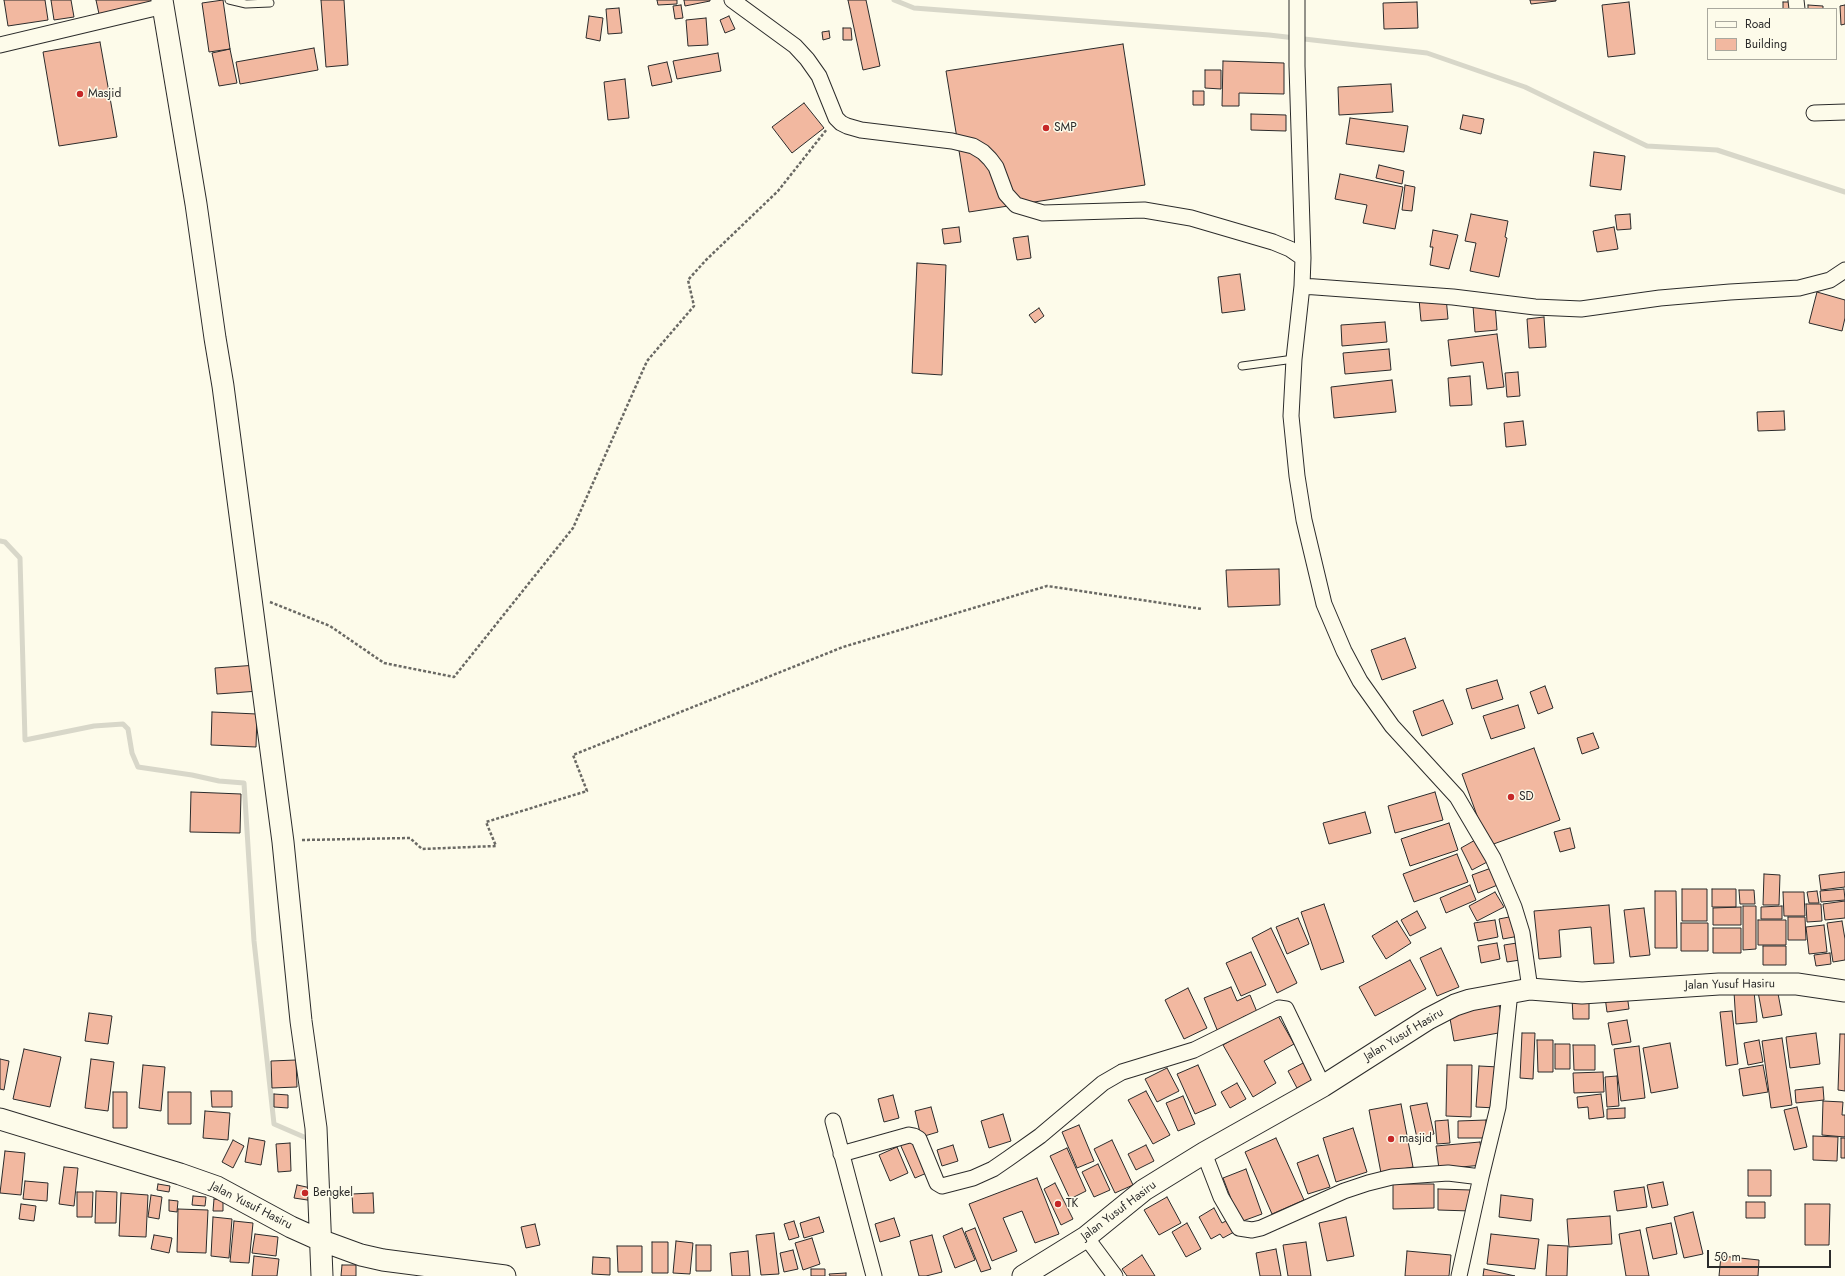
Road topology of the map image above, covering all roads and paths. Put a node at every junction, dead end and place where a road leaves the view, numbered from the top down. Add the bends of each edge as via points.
1 (229, 0) edge
2 (732, 0) edge
3 (1297, 0) edge
4 (163, 3) edge
5 (270, 3) dead end
6 (0, 45) edge
7 (1845, 112) edge
8 (1814, 113) dead end
9 (836, 118) junction
10 (1303, 258) junction
11 (1845, 270) edge
12 (1302, 286) junction
13 (1294, 359) junction
14 (1242, 366) dead end
15 (251, 594) junction
16 (1202, 609) dead end
17 (283, 842) junction
18 (1530, 989) junction
19 (1845, 991) edge
20 (1510, 992) junction
21 (1323, 1086) junction
22 (0, 1120) edge
23 (833, 1122) dead end
24 (1204, 1153) junction
25 (841, 1154) junction
26 (1481, 1177) junction
27 (1086, 1237) junction
28 (320, 1240) junction
29 (322, 1276) edge
30 (505, 1276) edge
31 (874, 1276) edge
32 (1023, 1276) edge
33 (1115, 1276) edge
34 (1459, 1276) edge

1 - 5 lane via 246,4
2 - 9 street via 795,46 807,59 819,76
3 - 10 street
4 - 6 street
4 - 15 main road via 196,204
7 - 8 street
9 - 10 street via 847,126 861,130 973,146 990,159 996,167 1006,194 1016,205 1023,208 1042,212 1144,210 1191,218 1290,248
9 - 15 path via 778,191 688,280 694,306 647,360 573,528 454,677 384,663 330,626
10 - 12 street
11 - 12 street via 1830,280 1799,288 1660,298 1581,309
12 - 13 street
13 - 14 lane
13 - 18 street via 1291,416 1297,476 1304,520 1324,604 1360,681 1392,726 1457,797 1493,858 1514,906 1522,934
15 - 17 main road
16 - 17 path via 1046,586 843,647 573,755 587,791 486,822 496,846 422,849 410,838 309,839
17 - 28 main road via 301,1021 316,1128
18 - 19 main road, Jalan Yusuf Hasiru via 1582,993 1719,984 1797,984
18 - 20 main road, Jalan Yusuf Hasiru
20 - 21 main road, Jalan Yusuf Hasiru via 1470,1000 1448,1008
20 - 26 street via 1498,1107
21 - 24 main road, Jalan Yusuf Hasiru
21 - 25 street via 1286,1009 1278,1008 1194,1050 1145,1064 1103,1083 1040,1136 993,1169 973,1178 942,1186 937,1183 920,1139 909,1135
22 - 28 main road, Jalan Yusuf Hasiru via 217,1187
23 - 25 street
24 - 26 street via 1222,1197 1239,1228 1252,1230 1344,1191 1392,1177 1448,1173
24 - 27 main road, Jalan Yusuf Hasiru via 1144,1190
25 - 31 street
26 - 34 street
27 - 32 main road, Jalan Yusuf Hasiru
27 - 33 street
28 - 29 main road
28 - 30 main road, Jalan Yusuf Hasiru via 383,1260

